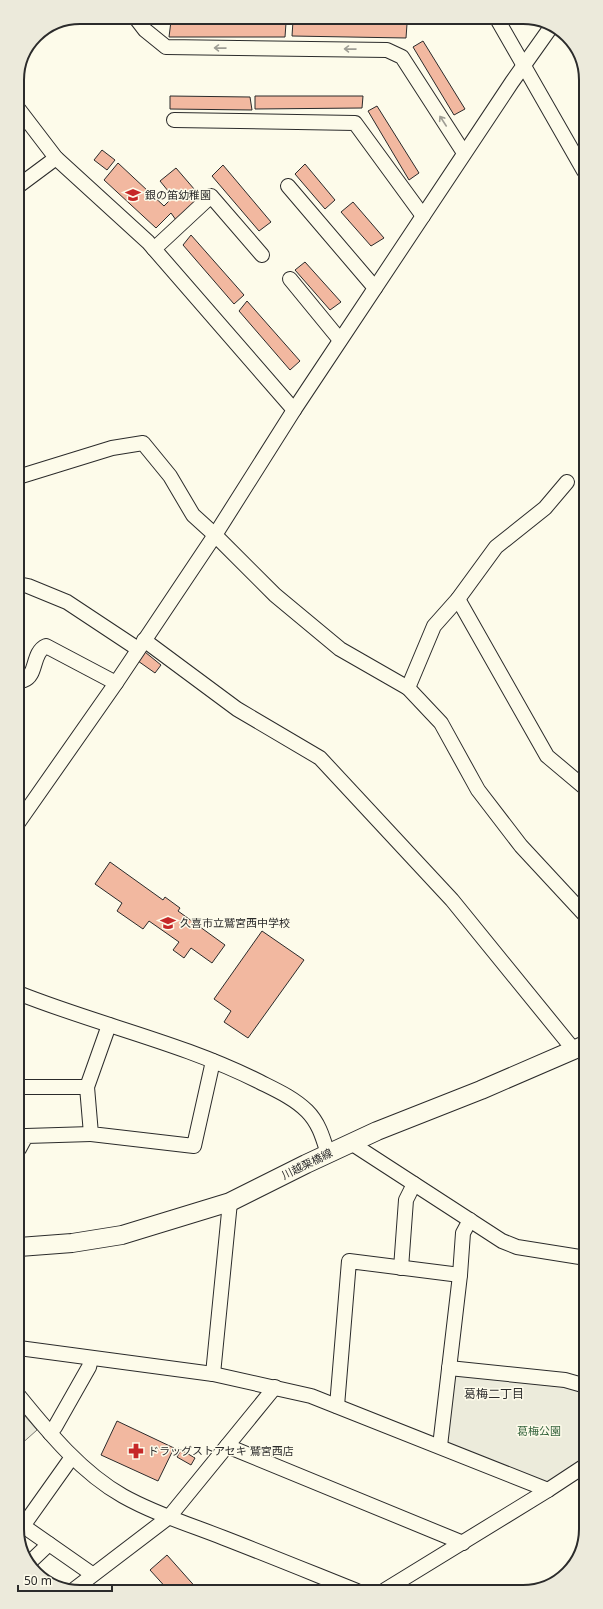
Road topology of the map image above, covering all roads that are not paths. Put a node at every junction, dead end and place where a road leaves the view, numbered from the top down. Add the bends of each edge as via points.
1 (140, 24) edge
2 (500, 24) edge
3 (549, 30) edge
4 (523, 65) junction
5 (24, 116) edge
6 (174, 120) dead end
7 (464, 153) junction
8 (56, 158) junction
9 (579, 162) edge
10 (24, 182) edge
11 (288, 186) dead end
12 (423, 216) junction
13 (154, 249) junction
14 (262, 255) dead end
15 (290, 279) dead end
16 (375, 288) junction
17 (340, 340) junction
18 (294, 410) junction
19 (24, 475) edge
20 (567, 482) dead end
21 (215, 535) junction
22 (24, 586) edge
23 (458, 600) junction
24 (141, 645) junction
25 (24, 680) edge
26 (116, 682) junction
27 (408, 688) junction
28 (579, 783) edge
29 (24, 814) edge
30 (579, 908) edge
31 (24, 995) edge
32 (109, 1025) junction
33 (579, 1046) edge
34 (579, 1047) edge
35 (213, 1061) junction
36 (24, 1087) edge
37 (87, 1088) junction
38 (91, 1134) junction
39 (24, 1140) edge
40 (351, 1143) junction
41 (328, 1154) junction
42 (414, 1184) junction
43 (230, 1202) junction
44 (470, 1220) junction
45 (24, 1247) edge
46 (579, 1257) edge
47 (401, 1268) junction
48 (460, 1276) junction
49 (24, 1349) edge
50 (91, 1359) junction
51 (449, 1368) junction
52 (213, 1374) junction
53 (579, 1384) edge
54 (275, 1387) junction
55 (24, 1402) edge
56 (337, 1406) junction
57 (50, 1433) junction
58 (227, 1446) junction
59 (440, 1446) junction
60 (72, 1456) junction
61 (579, 1470) edge
62 (548, 1490) junction
63 (169, 1517) junction
64 (24, 1520) edge
65 (24, 1526) edge
66 (463, 1543) junction
67 (49, 1544) junction
68 (33, 1559) edge
69 (92, 1574) junction
70 (79, 1585) edge
71 (341, 1585) edge
72 (393, 1585) edge

7 -> 1 street via 402,57 387,50 166,47
2 - 4 street
3 - 4 street
4 - 7 street
4 - 9 street
5 - 8 street
6 - 12 street via 355,123
7 - 12 street
8 - 10 street
8 - 13 street
11 - 16 street
12 - 16 street
13 - 14 street via 211,196
13 - 18 street
15 - 17 street
16 - 17 street
17 - 18 street
18 - 21 street
19 - 21 street via 112,448 143,443 170,476 193,515
20 - 23 street via 545,508 496,548
21 - 24 street
21 - 27 street via 275,595 340,649
22 - 24 street via 66,602
23 - 27 street via 434,626
23 - 28 street via 547,756
24 - 26 street
24 - 33 street via 237,709 320,758 452,900
25 - 26 street via 29,677 40,651 46,646
26 - 29 street
27 - 30 street via 441,723 478,790 516,840
31 - 32 street
32 - 35 street
32 - 37 street
34 - 40 main road, 川越栗橋線
35 - 38 street via 194,1146
35 - 41 street via 280,1092 306,1110 320,1130
36 - 37 street
37 - 38 street
38 - 39 street via 26,1136
40 - 41 main road, 川越栗橋線
40 - 42 street
41 - 43 main road, 川越栗橋線
42 - 44 street
42 - 47 street via 406,1200
43 - 45 main road, 川越栗橋線 via 122,1235 72,1243
43 - 52 street
44 - 46 street via 511,1245
44 - 48 street via 463,1232
47 - 48 street
47 - 56 street via 349,1261
48 - 51 street
49 - 50 street
50 - 52 street
50 - 57 street
51 - 53 street via 565,1380
51 - 59 street
52 - 54 street
54 - 56 street
54 - 58 street
55 - 57 street
56 - 59 street
57 - 60 street
58 - 63 street
58 - 66 street
59 - 62 street
60 - 63 street via 123,1496
60 - 64 street
61 - 62 street
62 - 66 street
63 - 69 street
63 - 71 street
65 - 67 street
66 - 72 street
67 - 68 street
67 - 69 street
69 - 70 street

